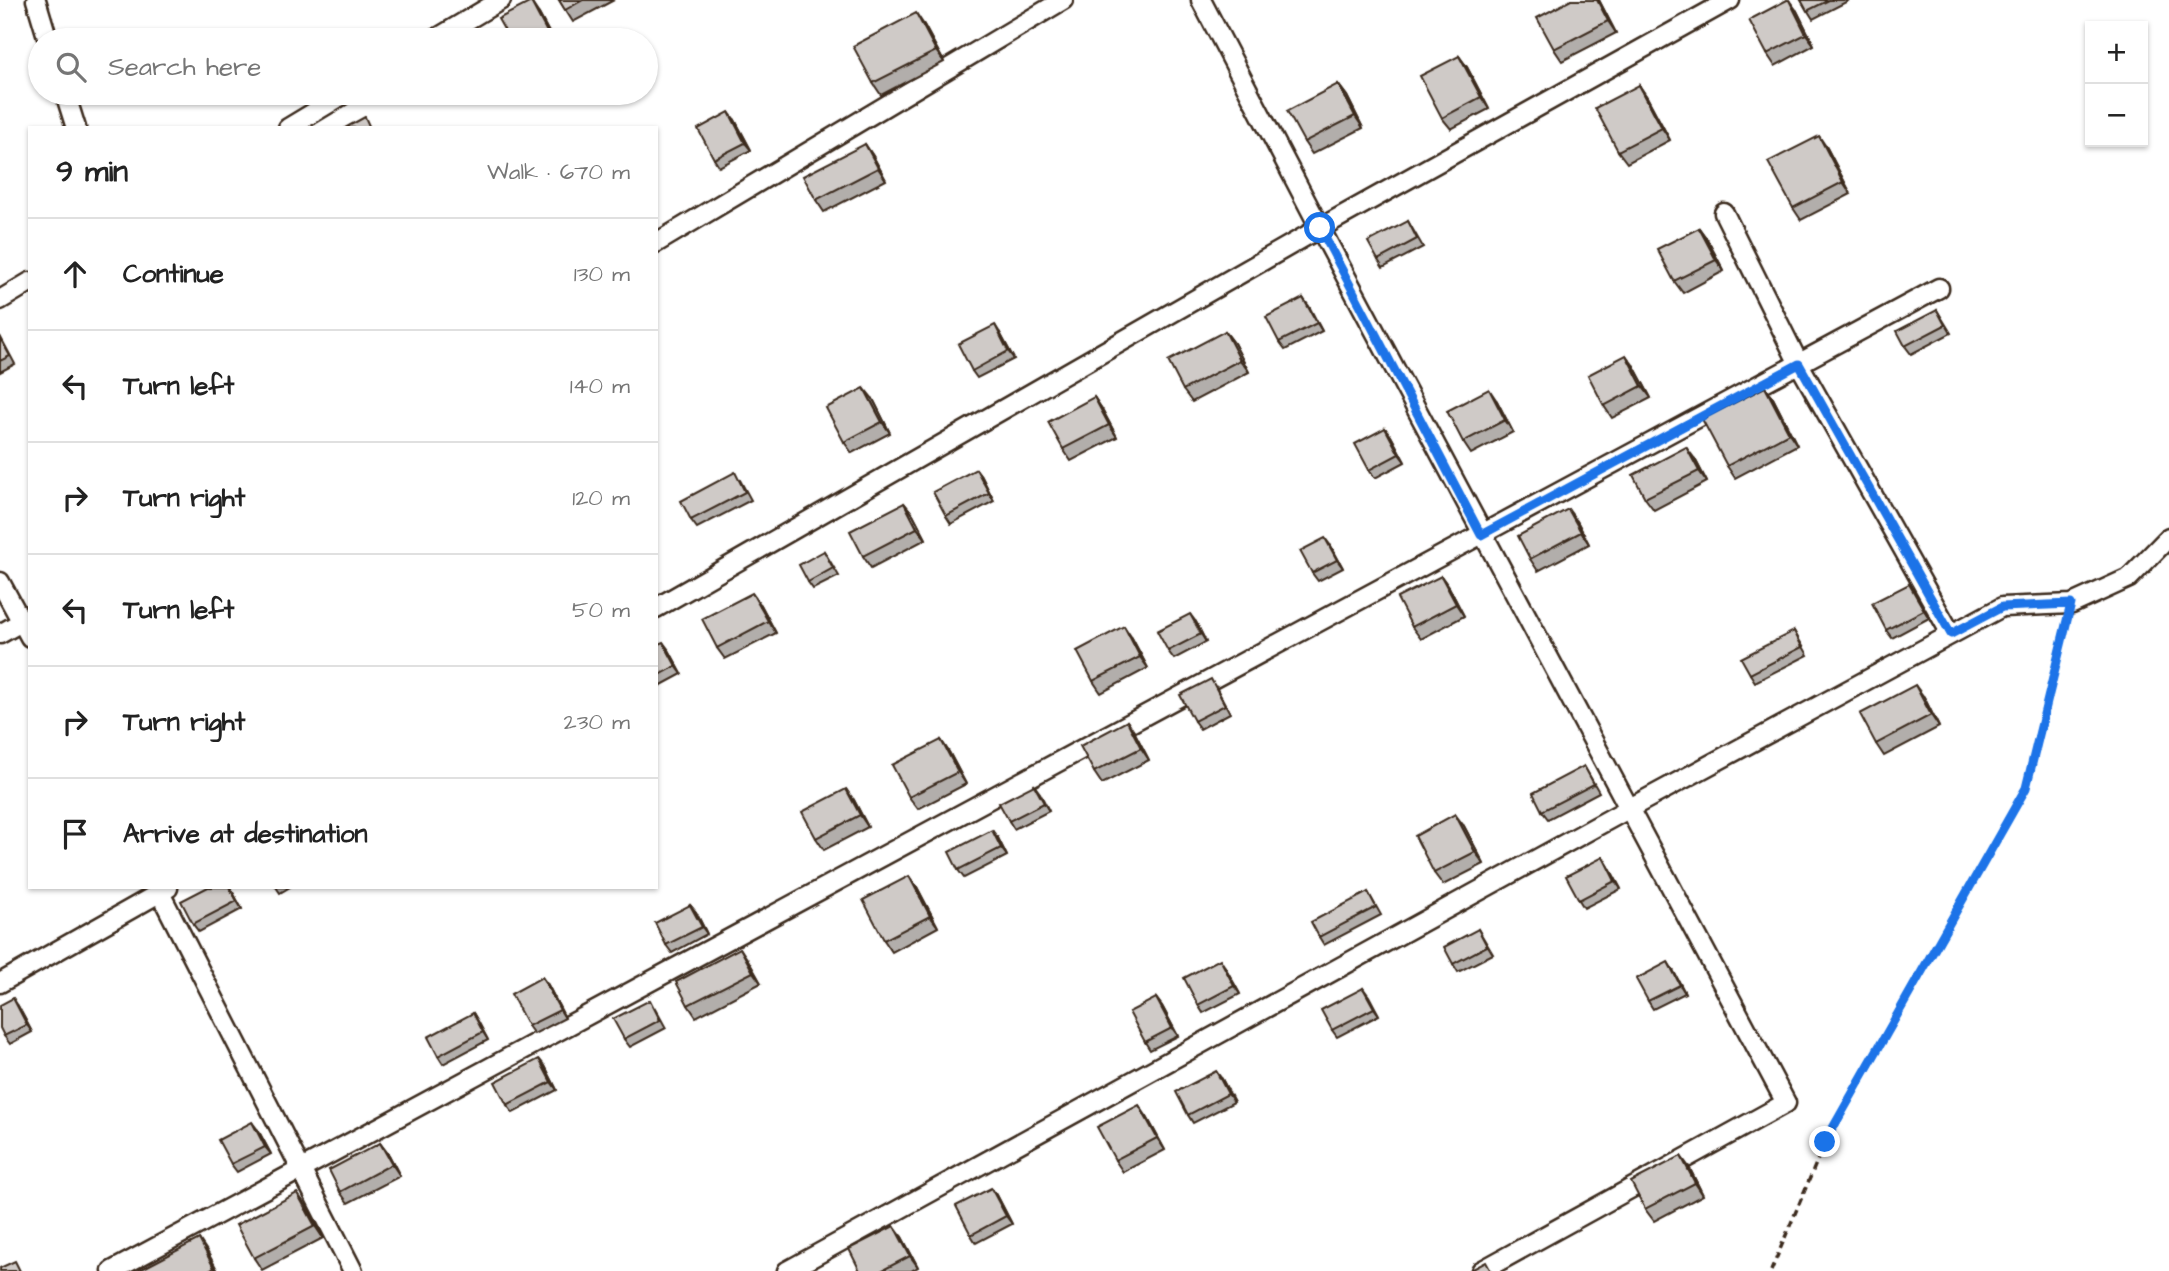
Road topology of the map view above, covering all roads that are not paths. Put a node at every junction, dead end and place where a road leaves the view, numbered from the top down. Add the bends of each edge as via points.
1 (36, 0) edge
2 (501, 0) edge
3 (1063, 0) edge
4 (1201, 0) edge
5 (1730, 0) edge
6 (44, 28) edge
7 (454, 28) edge
8 (69, 105) edge
9 (326, 105) edge
10 (75, 126) edge
11 (291, 126) edge
12 (1724, 213) dead end
13 (1320, 228) junction
14 (658, 242) edge
15 (28, 283) edge
16 (1939, 288) dead end
17 (0, 300) edge
18 (1799, 364) junction
19 (1481, 535) junction
20 (2169, 537) edge
21 (0, 582) edge
22 (658, 607) edge
23 (27, 625) edge
24 (0, 634) edge
25 (1951, 634) junction
26 (1628, 809) junction
27 (162, 889) edge
28 (0, 982) edge
29 (300, 1168) junction
30 (111, 1271) edge
31 (353, 1271) edge
32 (787, 1271) edge
33 (1481, 1271) edge

1 - 6 street
2 - 7 street
3 - 14 street
4 - 13 street
5 - 13 street
8 - 10 street
9 - 11 street
12 - 18 street
13 - 19 street
13 - 22 street
15 - 17 street
16 - 18 street
18 - 19 street
18 - 25 street
19 - 26 street
19 - 29 street
20 - 25 street via 2129,578 2071,604 2002,607
21 - 23 street
23 - 24 street
25 - 26 street
26 - 32 street
26 - 33 street via 1786,1103
27 - 28 street
27 - 29 street
29 - 30 street
29 - 31 street

